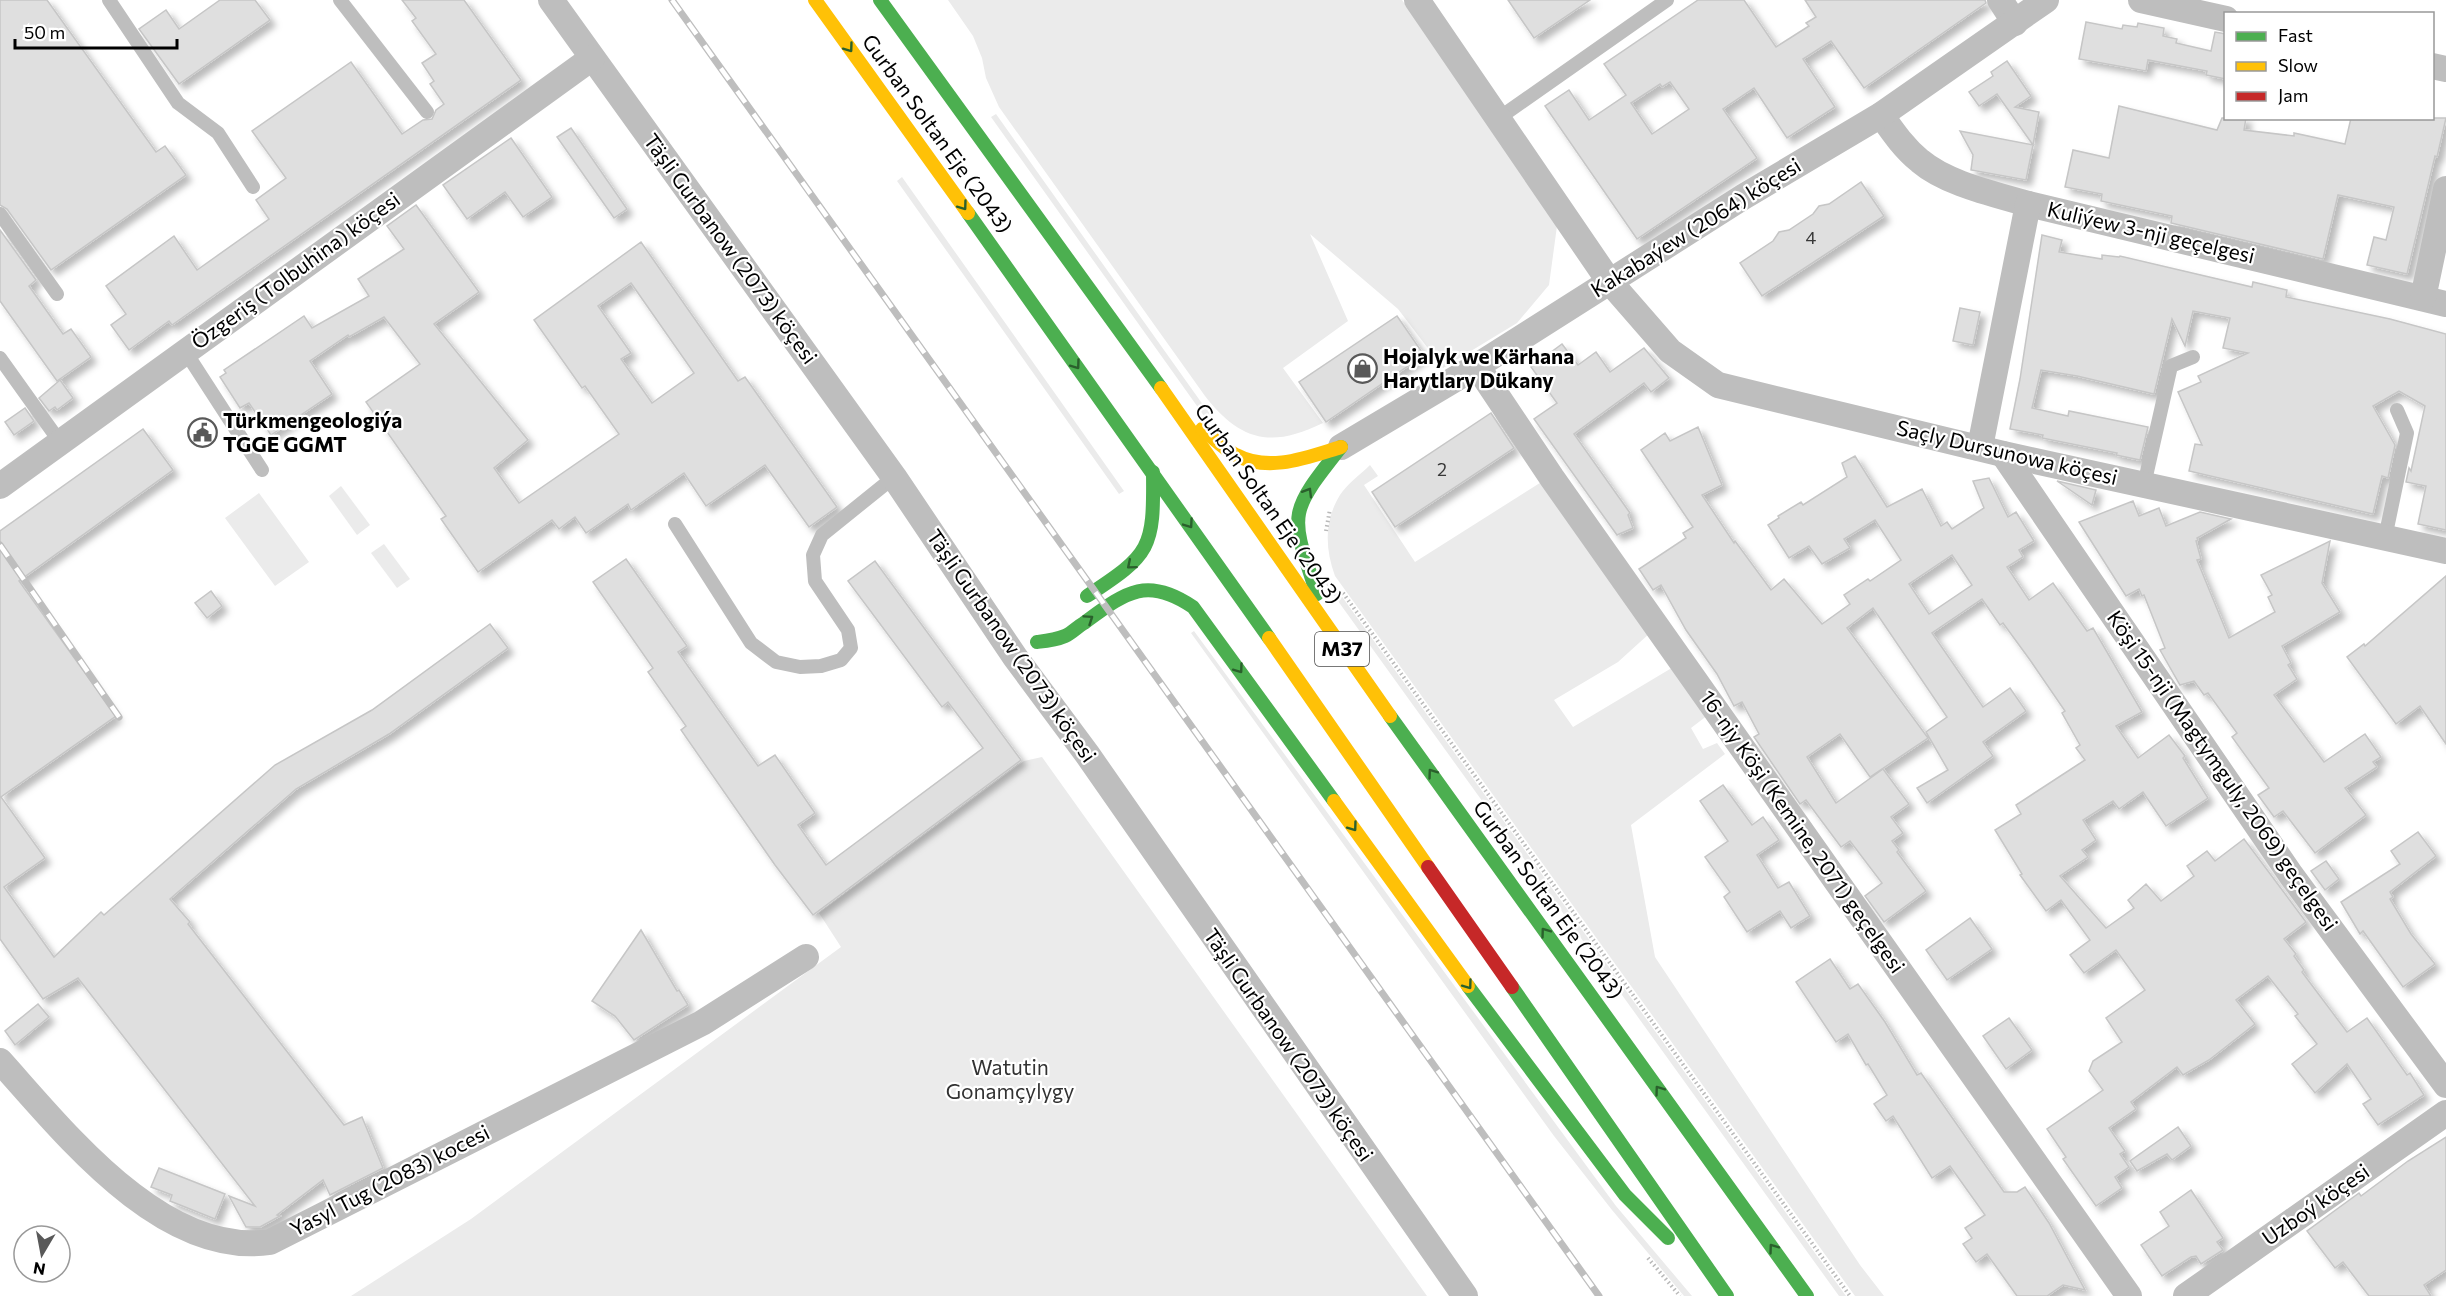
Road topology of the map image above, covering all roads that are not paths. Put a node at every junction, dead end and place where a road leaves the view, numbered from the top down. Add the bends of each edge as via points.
1 (108, 0) edge
2 (340, 0) edge
3 (551, 0) edge
4 (815, 0) edge
5 (880, 0) edge
6 (1417, 0) edge
7 (1667, 0) edge
8 (2000, 0) edge
9 (2046, 0) edge
10 (2141, 0) edge
11 (2224, 19) edge
12 (2015, 23) junction
13 (592, 58) junction
14 (427, 112) dead end
15 (1881, 116) junction
16 (1499, 118) junction
17 (253, 187) dead end
18 (2446, 189) edge
19 (2028, 204) junction
20 (0, 214) edge
21 (1609, 281) junction
22 (57, 294) dead end
23 (2435, 301) edge
24 (185, 351) junction
25 (2193, 357) dead end
26 (1, 362) edge
27 (1477, 366) junction
28 (1178, 410) junction
29 (2397, 410) dead end
30 (60, 442) junction
31 (1341, 447) junction
32 (1991, 451) junction
33 (262, 470) dead end
34 (1153, 472) junction
35 (894, 477) junction
36 (2144, 485) junction
37 (0, 486) edge
38 (675, 524) dead end
39 (2385, 538) junction
40 (2446, 551) edge
41 (1076, 603) dead end
42 (1327, 627) junction
43 (1041, 635) joint
44 (1015, 657) junction
45 (806, 957) dead end
46 (0, 1061) edge
47 (2446, 1085) edge
48 (2446, 1113) edge
49 (1465, 1296) edge
50 (1726, 1296) edge
51 (1807, 1296) edge
52 (2129, 1296) edge
53 (2186, 1296) edge

1 - 17 lane via 178,103 218,133
2 - 14 lane
3 - 13 street, Täşli Gurbanow (2073) köçesi
4 -> 34 highway, Gurban Soltan Eje (2043) / M37
5 - 28 highway, Gurban Soltan Eje (2043) / M37
6 - 16 street, Saçly Dursunowa köçesi
7 - 16 lane
8 - 12 street
9 - 12 street, Kakabaýew (2064) köçesi
10 - 11 street
12 - 15 street, Kakabaýew (2064) köçesi
13 - 24 street, Özgeriş (Tolbuhina) köçesi
13 - 35 street, Täşli Gurbanow (2073) köçesi
15 - 19 street, Kuliýew 3-nji geçelgesi via 1922,163 1971,187
15 - 21 street, Kakabaýew (2064) köçesi
16 - 21 street, Saçly Dursunowa köçesi
18 - 23 street
19 - 23 street, Kuliýew 3-nji geçelgesi
19 - 32 street
20 - 22 lane
21 - 27 street, Kakabaýew (2064) köçesi
21 - 32 street, Saçly Dursunowa köçesi via 1670,351 1718,385
24 - 30 street, Özgeriş (Tolbuhina) köçesi
24 - 33 lane
25 - 36 lane via 2171,366
26 - 30 lane
27 - 31 street, Kakabaýew (2064) köçesi
27 - 52 street, 16-njy Köşi (Kemine, 2071) geçelgesi
28 - 31 highway via 1236,455 1259,463 1282,463
28 - 42 highway, Gurban Soltan Eje (2043) / M37
29 - 39 lane via 2407,433
30 - 37 street, Özgeriş (Tolbuhina) köçesi
42 -> 31 highway via 1297,518 1306,494
32 - 36 street, Saçly Dursunowa köçesi
32 - 47 street, Köşi 15-nji (Magtymguly, 2069) geçelgesi via 2291,875
34 -> 41 highway via 1154,513 1149,543 1135,564
34 -> 50 highway, Gurban Soltan Eje (2043) / M37
35 - 38 lane via 822,535 813,555 815,581 848,630 851,648 841,660 821,666 776,662 751,643
35 - 44 street, Täşli Gurbanow (2073) köçesi
36 - 39 street, Saçly Dursunowa köçesi
39 - 40 street, Saçly Dursunowa köçesi
51 -> 42 highway, Gurban Soltan Eje (2043) / M37
43 - 44 street
43 -> 50 highway via 1061,638 1126,595 1146,588 1162,589 1193,607 1625,1195
44 - 49 street, Täşli Gurbanow (2073) köçesi via 1087,754
45 - 46 street, Yasyl Tug (2083) kocesi via 702,1023 270,1242 251,1245 207,1235 139,1202 70,1140
48 - 53 street, Uzboý köçesi

